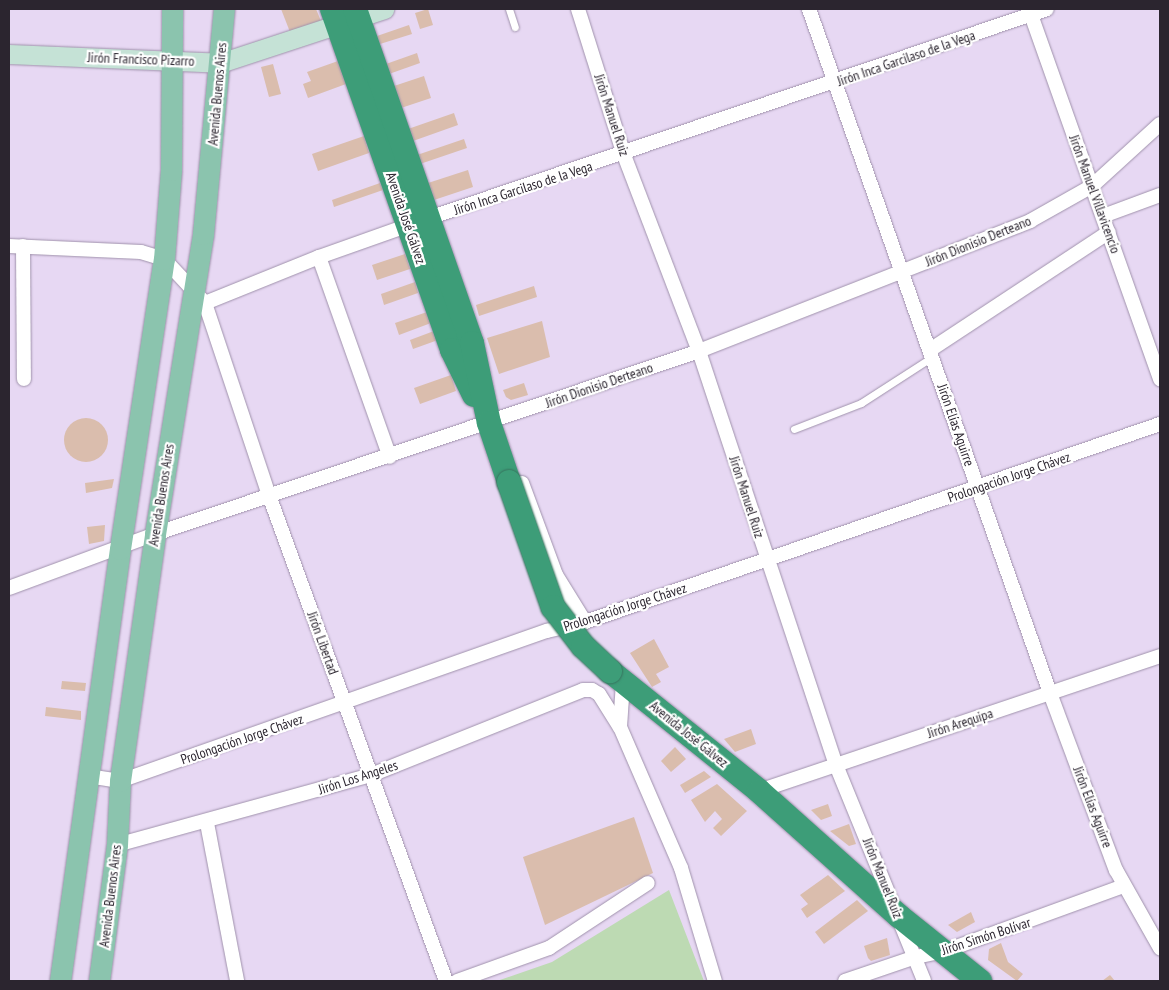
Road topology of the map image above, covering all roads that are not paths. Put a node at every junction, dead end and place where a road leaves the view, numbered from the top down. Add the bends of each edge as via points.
1 (172, 9) edge
2 (224, 9) edge
3 (384, 9) edge
4 (509, 9) edge
5 (578, 9) edge
6 (809, 9) edge
7 (1047, 9) edge
8 (1030, 12) edge
9 (346, 15) edge
10 (515, 27) dead end
11 (9, 54) edge
12 (170, 60) junction
13 (220, 63) junction
14 (834, 83) junction
15 (1160, 124) edge
16 (624, 155) junction
17 (1092, 186) junction
18 (1160, 195) edge
19 (1103, 216) junction
20 (418, 222) junction
21 (1109, 232) junction
22 (9, 246) edge
23 (23, 246) junction
24 (318, 257) junction
25 (164, 259) junction
26 (900, 272) junction
27 (200, 297) junction
28 (699, 351) junction
29 (931, 353) junction
30 (24, 378) dead end
31 (1160, 379) edge
32 (1160, 424) edge
33 (489, 426) junction
34 (794, 429) dead end
35 (390, 457) junction
36 (978, 489) junction
37 (270, 498) junction
38 (155, 534) junction
39 (120, 549) junction
40 (767, 559) junction
41 (9, 588) edge
42 (585, 622) junction
43 (1160, 656) edge
44 (617, 677) junction
45 (1050, 693) junction
46 (345, 704) junction
47 (620, 727) junction
48 (836, 764) junction
49 (371, 775) junction
50 (88, 776) junction
51 (120, 781) junction
52 (760, 791) junction
53 (206, 823) junction
54 (118, 844) junction
55 (648, 883) dead end
56 (1124, 886) junction
57 (899, 916) junction
58 (1160, 948) edge
59 (945, 951) junction
60 (916, 957) junction
61 (60, 981) edge
62 (99, 981) edge
63 (237, 981) edge
64 (446, 981) edge
65 (457, 981) edge
66 (715, 981) edge
67 (846, 981) edge
68 (924, 981) edge
69 (980, 981) edge

1 - 12 main road
2 - 13 main road, Avenida Buenos Aires
3 - 9 street, Jirón Francisco Pizarro
4 - 10 lane
5 - 16 street, Jirón Manuel Ruiz
6 - 14 street, Jirón Elías Aguirre
7 - 8 street, Jirón Inca Garcilaso de la Vega
8 - 14 street, Jirón Inca Garcilaso de la Vega
8 - 17 street, Jirón Manuel Villavicencio
9 - 13 street, Jirón Francisco Pizarro
9 - 20 highway, Avenida José Gálvez
11 - 12 street, Jirón Francisco Pizarro
12 - 13 street, Jirón Francisco Pizarro
12 - 25 main road via 171,170
13 - 27 main road, Avenida Buenos Aires
14 - 16 street, Jirón Inca Garcilaso de la Vega
14 - 26 street, Jirón Elías Aguirre
15 - 17 street, Jirón Dionisio Derteano
16 - 20 street, Jirón Inca Garcilaso de la Vega
16 - 28 street, Jirón Manuel Ruiz
17 - 19 street, Jirón Manuel Villavicencio
17 - 26 street, Jirón Dionisio Derteano via 1030,221
18 - 19 street
19 - 21 street, Jirón Manuel Villavicencio
20 - 24 street, Jirón Inca Garcilaso de la Vega
20 - 33 highway, Avenida José Gálvez via 472,343
21 - 29 street
21 - 31 street, Jirón Manuel Villavicencio
22 - 23 street
23 - 25 street via 141,252
23 - 30 street
24 - 27 street, Jirón Inca Garcilaso de la Vega
24 - 35 street
25 - 27 street
25 - 39 main road
26 - 28 street, Jirón Dionisio Derteano
26 - 29 street, Jirón Elías Aguirre
27 - 37 street, Jirón Libertad
27 - 38 main road, Avenida Buenos Aires
28 - 33 street, Jirón Dionisio Derteano
28 - 40 street, Jirón Manuel Ruiz
29 - 34 lane via 861,403
29 - 36 street, Jirón Elías Aguirre
32 - 36 street, Prolongación Jorge Chávez
33 - 35 street, Jirón Dionisio Derteano
33 - 42 street via 500,432 506,441 556,575
33 - 44 highway, Avenida José Gálvez, bridge via 553,607 583,646
35 - 37 street, Jirón Dionisio Derteano
36 - 40 street, Prolongación Jorge Chávez
36 - 45 street, Jirón Elías Aguirre
37 - 38 street, Jirón Dionisio Derteano
37 - 46 street, Jirón Libertad
38 - 39 street, Jirón Dionisio Derteano
38 - 51 main road, Avenida Buenos Aires
39 - 41 street, Jirón Dionisio Derteano
39 - 50 main road
40 - 42 street, Prolongación Jorge Chávez
40 - 48 street, Jirón Manuel Ruiz
42 - 46 street, Prolongación Jorge Chávez via 547,631
43 - 45 street, Jirón Arequipa
44 - 47 street
44 - 52 highway, Avenida José Gálvez
45 - 48 street, Jirón Arequipa
45 - 56 street, Jirón Elías Aguirre
46 - 49 street, Jirón Libertad
46 - 51 street, Prolongación Jorge Chávez
47 - 49 street, Jirón Los Angeles via 599,694 583,690
47 - 66 street via 681,868
48 - 52 street, Jirón Arequipa
48 - 57 street, Jirón Manuel Ruiz
49 - 53 street, Jirón Los Angeles
49 - 64 street, Jirón Libertad
50 - 51 street, Prolongación Jorge Chávez
50 - 61 main road
51 - 54 main road, Avenida Buenos Aires
52 - 57 highway, Avenida José Gálvez
53 - 54 street, Jirón Los Angeles
53 - 63 street
54 - 62 main road, Avenida Buenos Aires
55 - 65 street via 548,948
56 - 58 street, Jirón Elías Aguirre
56 - 59 street, Jirón Simón Bolívar
57 - 59 highway, Avenida José Gálvez
57 - 60 street, Jirón Manuel Ruiz
59 - 60 street, Jirón Simón Bolívar
59 - 69 highway, Avenida José Gálvez
60 - 67 street, Jirón Simón Bolívar
60 - 68 street, Jirón Manuel Ruiz

